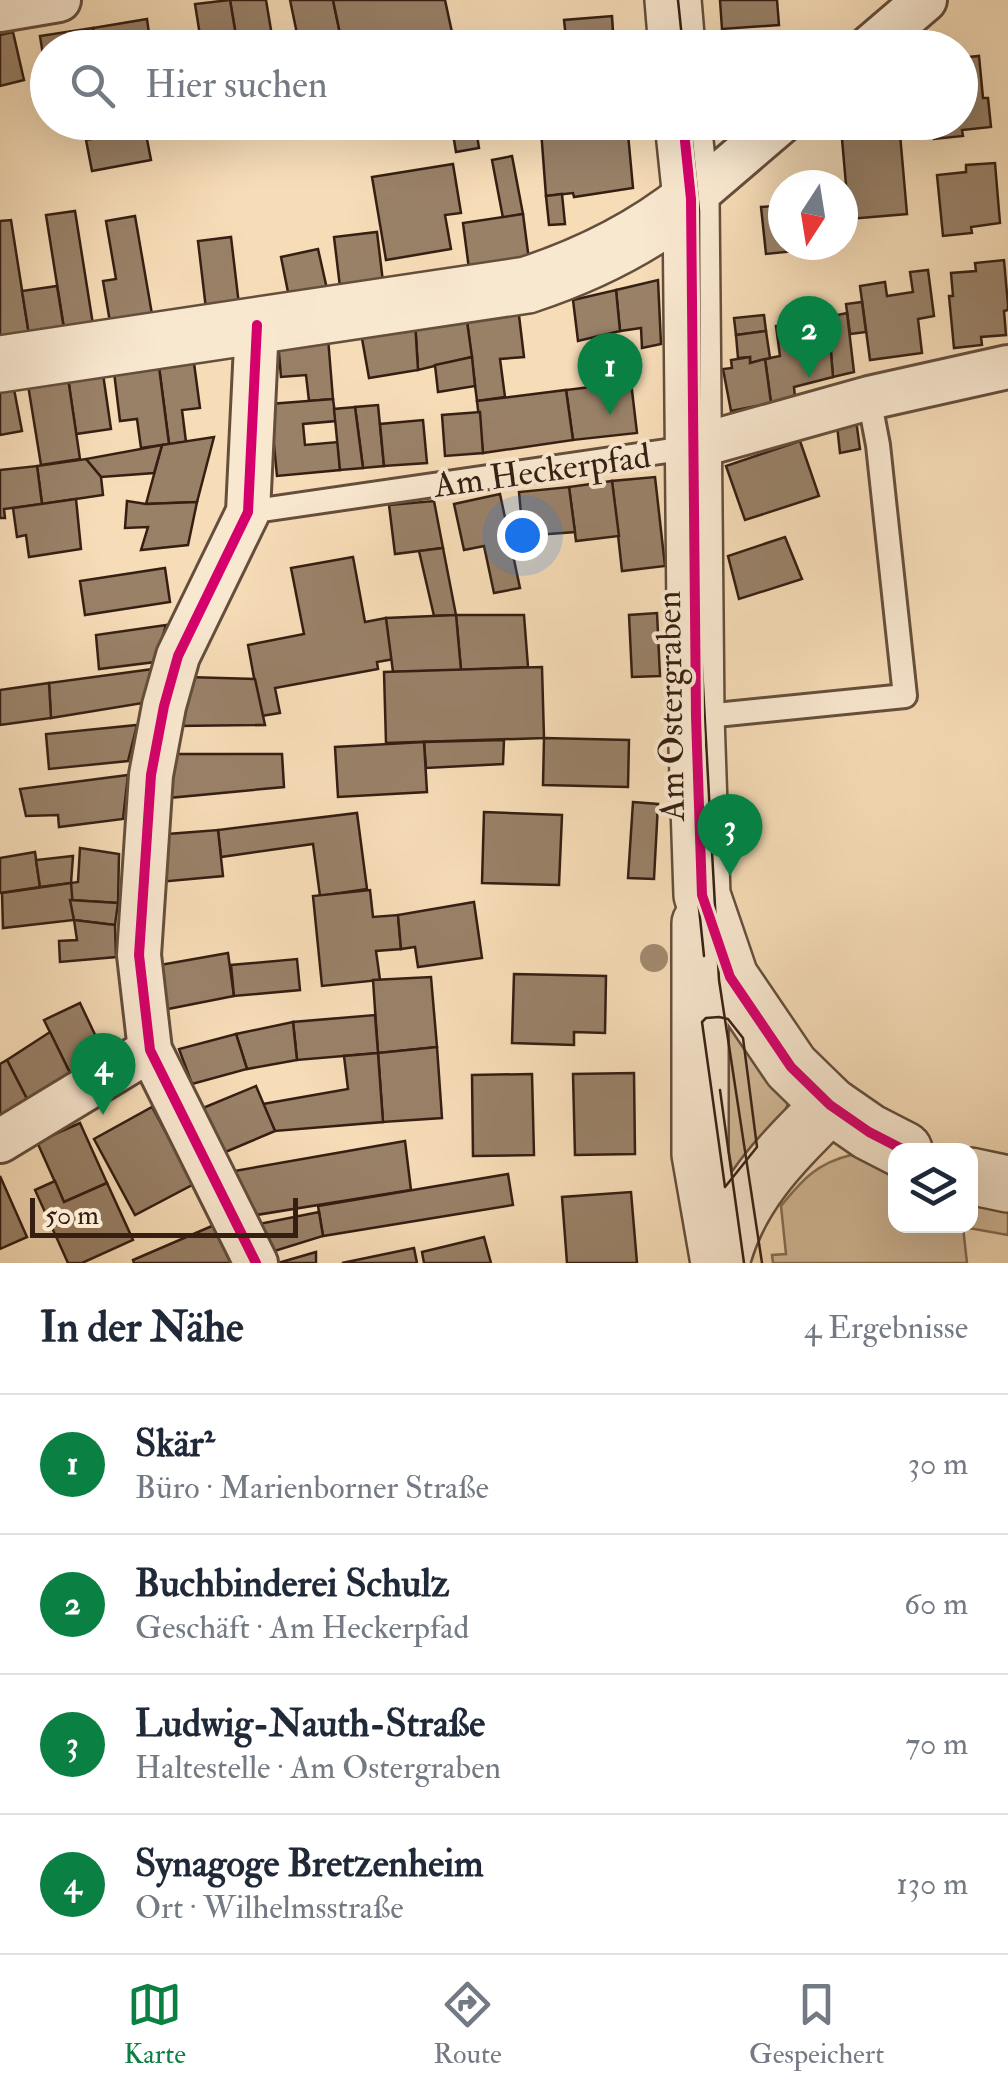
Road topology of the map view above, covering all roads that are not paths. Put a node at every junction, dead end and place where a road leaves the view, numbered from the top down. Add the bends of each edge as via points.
1 (59, 0) edge
2 (673, 0) edge
3 (925, 0) edge
4 (0, 10) edge
5 (676, 30) edge
6 (891, 30) edge
7 (686, 140) edge
8 (760, 140) edge
9 (691, 199) junction
10 (257, 325) junction
11 (0, 364) edge
12 (1008, 367) edge
13 (870, 398) junction
14 (694, 446) junction
15 (248, 512) junction
16 (696, 718) junction
17 (702, 895) junction
18 (150, 1050) junction
19 (830, 1105) junction
20 (0, 1141) edge
21 (890, 1143) edge
22 (978, 1178) edge
23 (1008, 1184) edge
24 (256, 1263) edge
25 (720, 1263) edge

1 - 4 street
2 - 5 street
3 - 6 street
7 - 9 street, Am Ostergraben
8 - 9 street
9 - 10 street via 600,259 527,285
9 - 14 street, Am Ostergraben
10 - 11 street
10 - 15 street
12 - 13 street, Am Heckerpfad
13 - 14 street, Am Heckerpfad
13 - 16 lane via 904,696
14 - 15 lane, Am Heckerpfad
14 - 16 street, Am Ostergraben
15 - 18 street via 178,656 154,758 139,956
16 - 17 street, Am Ostergraben
17 - 19 street, Am Ostergraben via 742,999 791,1067
17 - 25 street via 700,1154
18 - 20 street
18 - 24 street
19 - 21 street, Am Ostergraben
19 - 25 street via 752,1189
22 - 23 street

